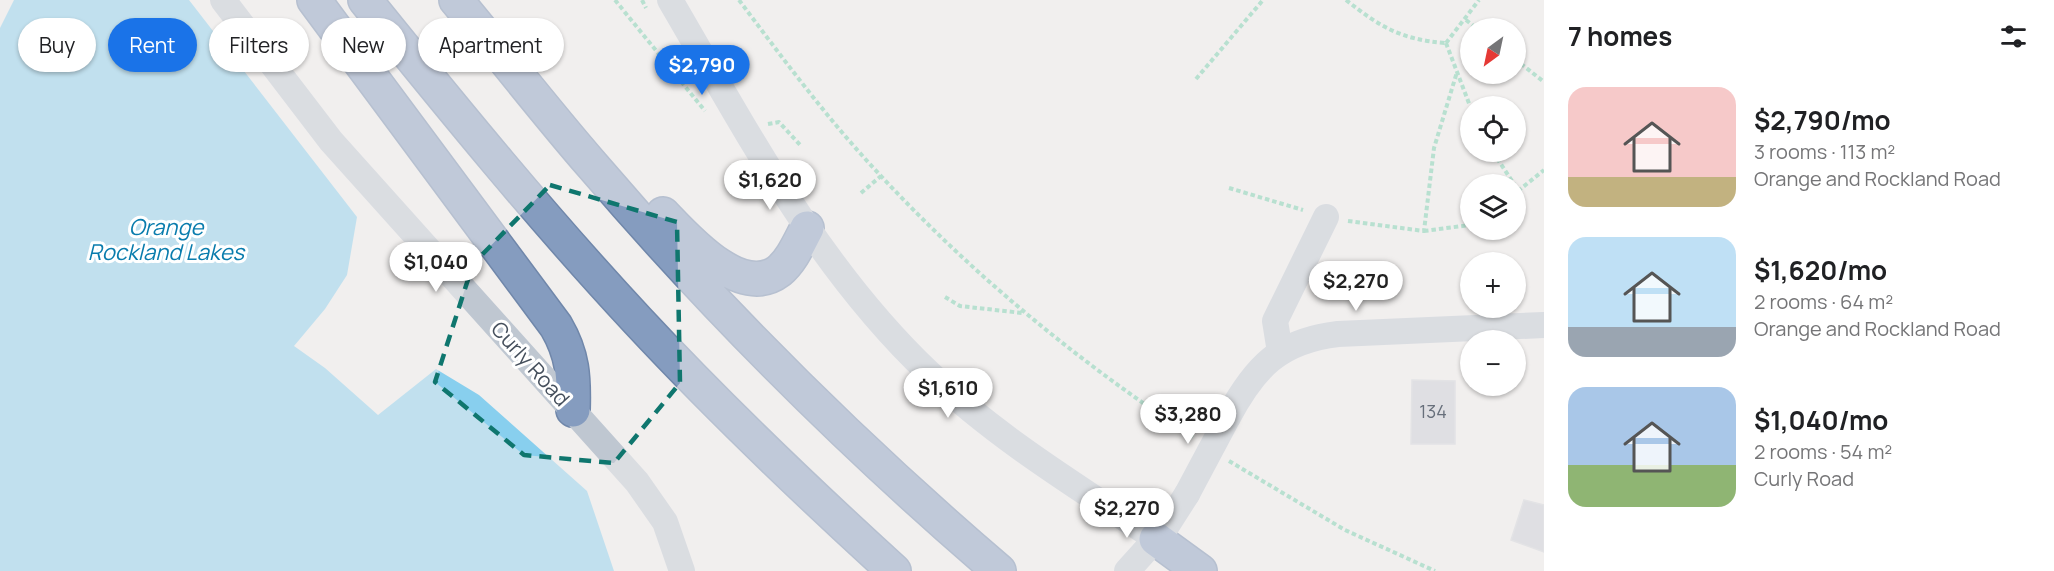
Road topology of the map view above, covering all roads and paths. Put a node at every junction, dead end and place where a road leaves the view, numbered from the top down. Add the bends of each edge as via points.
1 (223, 0) edge
2 (314, 0) edge
3 (365, 0) edge
4 (456, 0) edge
5 (465, 0) edge
6 (615, 0) edge
7 (670, 0) edge
8 (739, 0) edge
9 (1263, 0) edge
10 (1346, 0) edge
11 (1479, 0) edge
12 (1467, 18) edge
13 (1460, 27) edge
14 (1446, 44) junction
15 (1526, 68) edge
16 (1457, 72) junction
17 (1196, 79) dead end
18 (1544, 82) edge
19 (1466, 96) edge
20 (708, 115) dead end
21 (759, 126) dead end
22 (801, 146) dead end
23 (1544, 171) edge
24 (881, 176) junction
25 (1526, 186) edge
26 (1229, 188) dead end
27 (861, 193) dead end
28 (1326, 218) junction
29 (1460, 226) edge
30 (807, 228) junction
31 (1424, 231) junction
32 (945, 297) dead end
33 (1024, 313) junction
34 (1544, 325) edge
35 (1280, 352) junction
36 (573, 410) junction
37 (1197, 440) dead end
38 (1225, 459) dead end
39 (1156, 539) junction
40 (1129, 569) edge
41 (682, 571) edge
42 (894, 571) edge
43 (999, 571) edge
44 (1200, 571) edge
45 (1435, 571) edge

1 - 36 street, Curly Road via 331,141
2 - 36 highway via 556,326 573,364
3 - 42 highway via 479,140 638,322
4 - 43 highway via 592,165 700,285 825,410
5 - 30 highway via 538,70 669,220 722,267 755,280 773,275 788,261
6 - 20 path
7 - 30 street
8 - 24 path via 803,86
9 - 17 path
10 - 14 path via 1390,32
11 - 12 path
13 - 14 path
14 - 16 path
15 - 18 path
16 - 19 path
16 - 31 path via 1434,148
21 - 22 path via 779,122
23 - 25 path
24 - 27 path
24 - 33 path
26 - 28 path
28 - 31 path
28 - 35 street via 1275,321
29 - 31 path
30 - 39 street via 883,325 955,396 1036,459
32 - 33 path via 960,306
33 - 37 path via 1095,370
34 - 35 street via 1331,335 1300,342
35 - 39 street, bridge via 1251,378 1187,494
36 - 41 street, Curly Road via 637,482 665,522
38 - 45 path via 1345,530
39 - 40 street
39 - 44 highway

